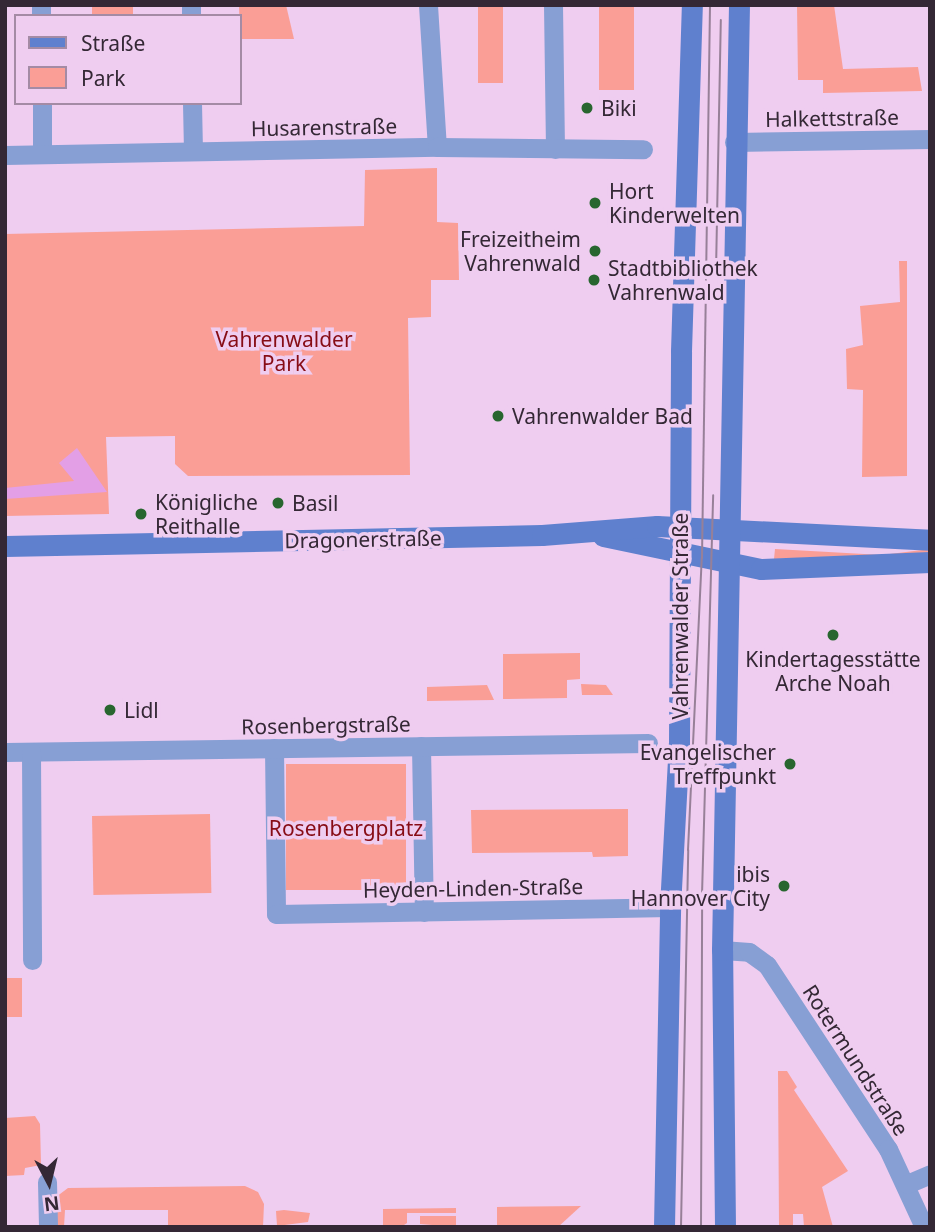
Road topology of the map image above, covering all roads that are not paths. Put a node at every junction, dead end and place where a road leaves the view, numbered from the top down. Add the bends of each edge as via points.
1 (428, 5) edge
2 (553, 5) edge
3 (692, 5) edge
4 (739, 5) edge
5 (42, 105) edge
6 (192, 105) edge
7 (930, 139) edge
8 (734, 142) junction
9 (437, 147) junction
10 (555, 149) junction
11 (643, 149) dead end
12 (193, 151) junction
13 (42, 154) junction
14 (5, 155) edge
15 (681, 528) junction
16 (733, 532) junction
17 (594, 534) junction
18 (930, 540) edge
19 (5, 546) edge
20 (681, 554) junction
21 (930, 562) edge
22 (732, 564) junction
23 (648, 743) dead end
24 (421, 746) junction
25 (274, 748) junction
26 (31, 751) junction
27 (5, 752) edge
28 (670, 906) junction
29 (424, 912) junction
30 (722, 950) junction
31 (32, 960) dead end
32 (930, 1174) edge
33 (47, 1182) dead end
34 (907, 1184) junction
35 (48, 1227) edge
36 (664, 1227) edge
37 (725, 1227) edge
38 (924, 1227) edge

1 - 9 street
2 - 10 street
3 - 15 main road, Vahrenwalder Straße via 681,351
4 - 8 main road
5 - 13 street
6 - 12 street
7 - 8 street, Halkettstraße
8 - 16 main road
9 - 10 street, Husarenstraße
9 - 12 street, Husarenstraße
10 - 11 street, Husarenstraße
12 - 13 street, Husarenstraße
13 - 14 street, Husarenstraße
15 - 16 main road, Dragonerstraße
15 - 17 main road, Dragonerstraße via 642,526
15 - 20 main road, Vahrenwalder Straße
16 - 18 main road, Dragonerstraße
16 - 22 main road
17 - 19 main road, Dragonerstraße
17 - 20 main road, Dragonerstraße
20 - 22 main road, Dragonerstraße
20 - 28 main road, Vahrenwalder Straße via 679,743
21 - 22 main road, Dragonerstraße via 786,569
22 - 30 main road
23 - 24 street, Rosenbergstraße
24 - 25 street, Rosenbergstraße
24 - 29 street
25 - 26 street, Rosenbergstraße
25 - 29 street, Heyden-Linden-Straße via 276,914
26 - 27 street, Rosenbergstraße
26 - 31 street
28 - 29 street, Heyden-Linden-Straße
28 - 36 main road, Vahrenwalder Straße
30 - 34 street, Rotermundstraße via 749,952 767,965
30 - 37 main road
32 - 34 street
33 - 35 street
34 - 38 street, Rotermundstraße

